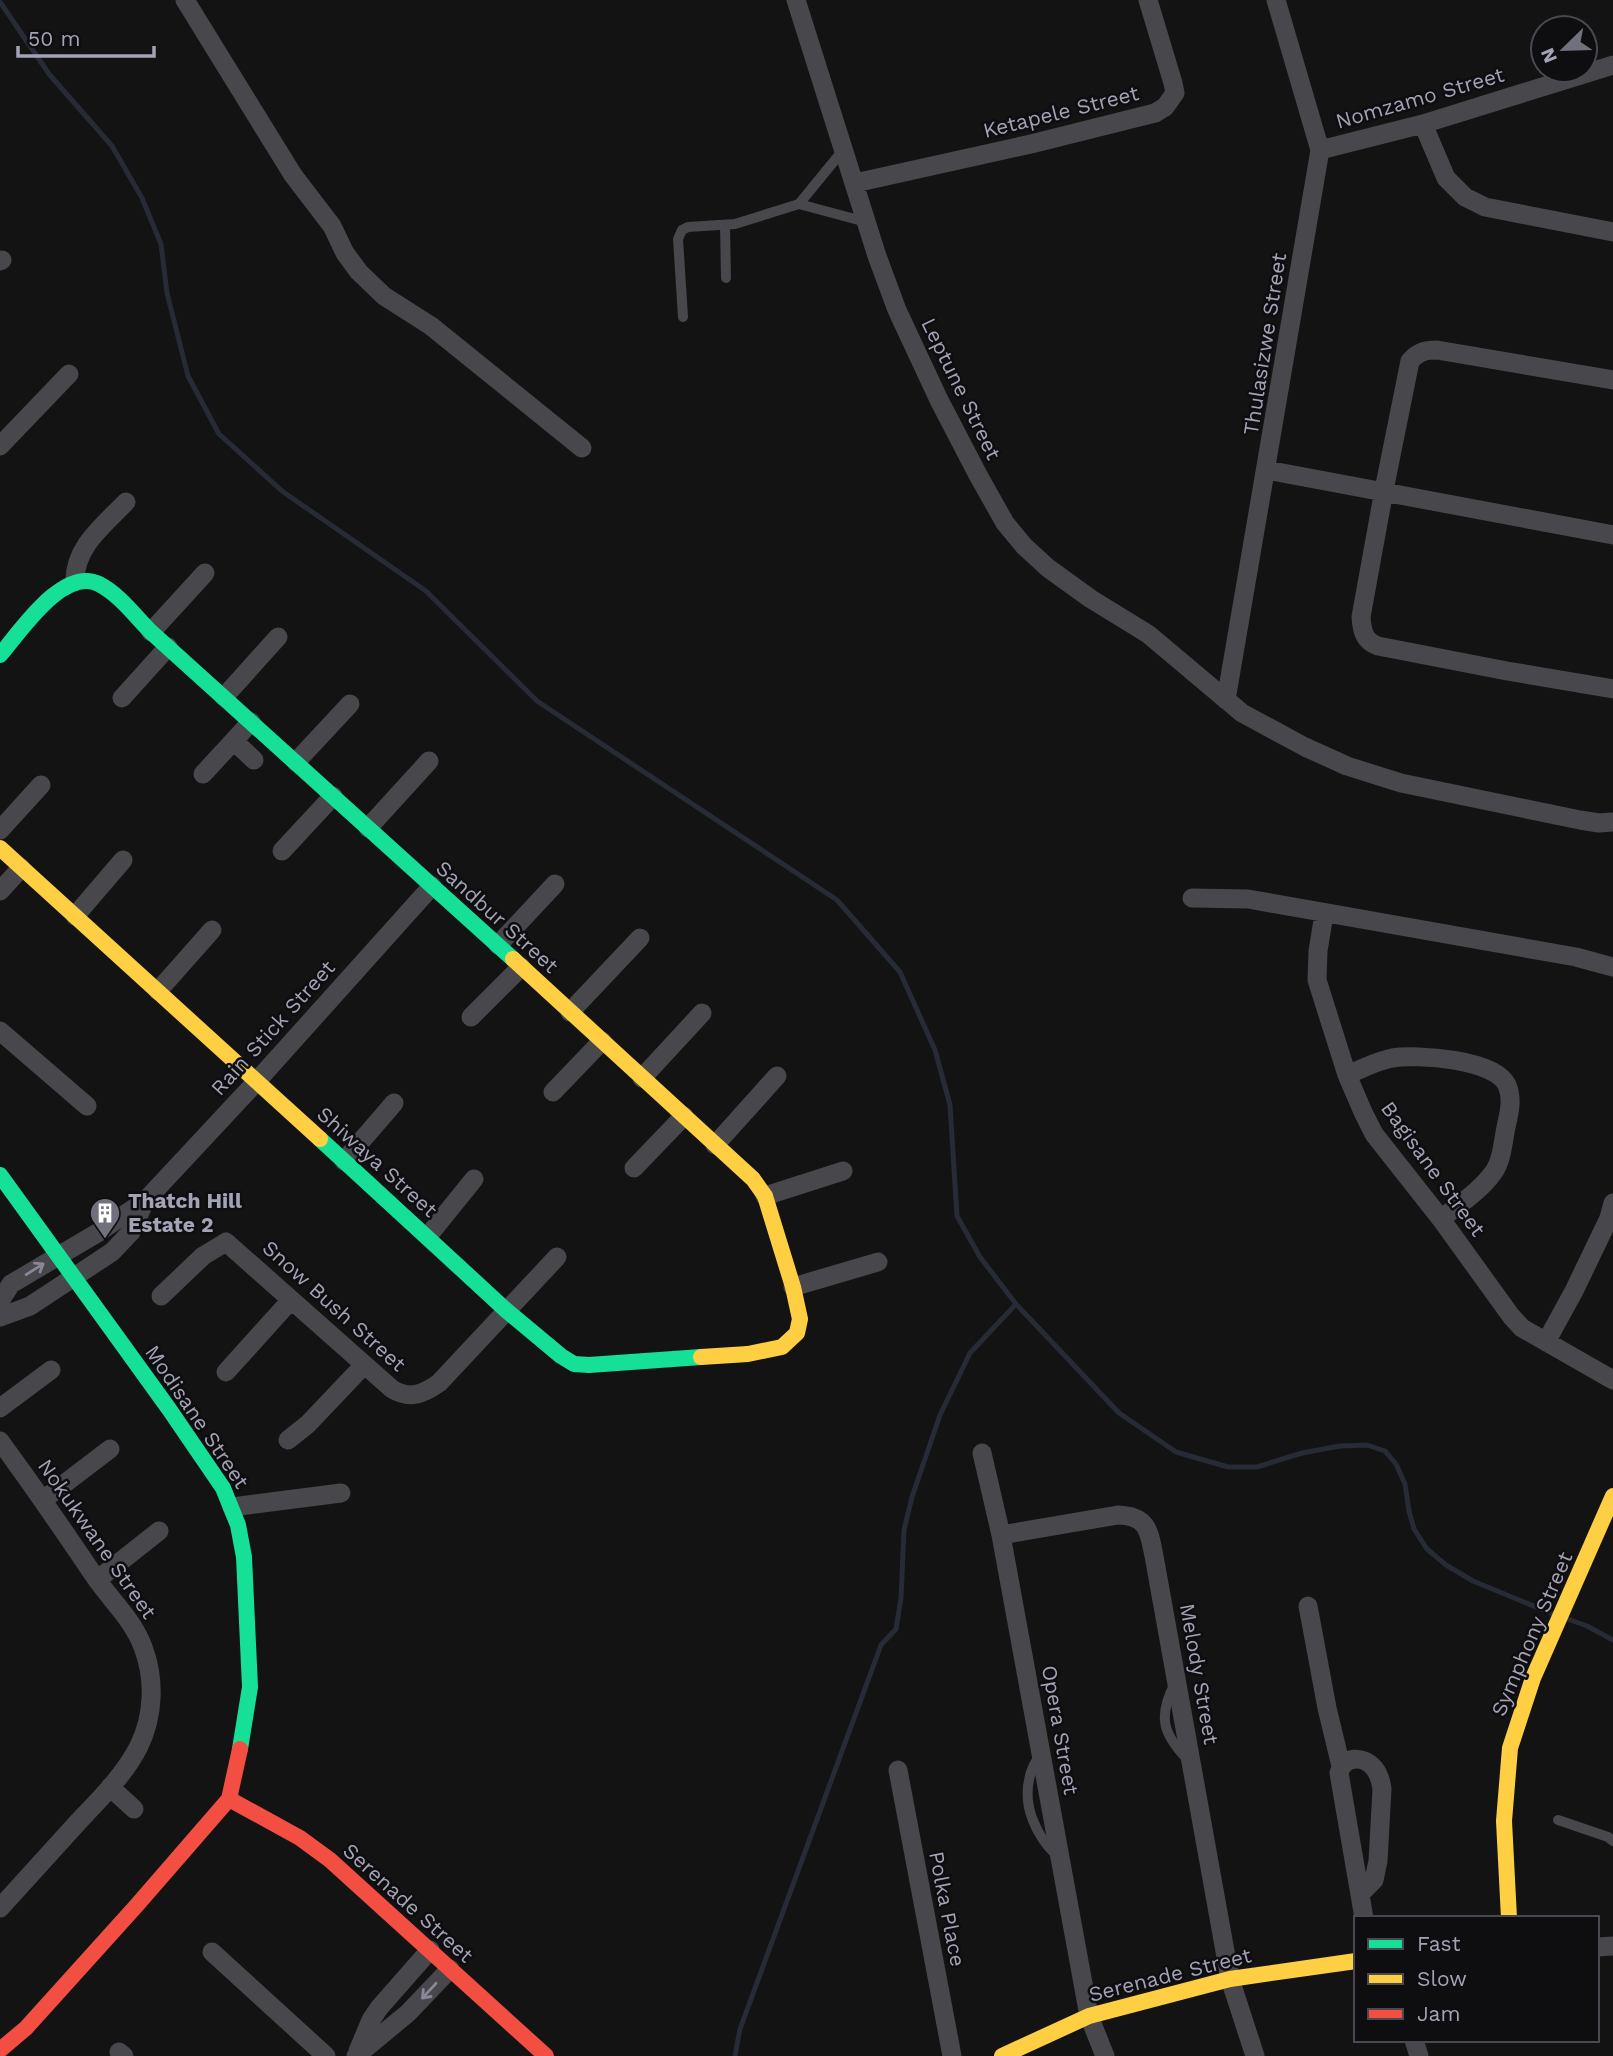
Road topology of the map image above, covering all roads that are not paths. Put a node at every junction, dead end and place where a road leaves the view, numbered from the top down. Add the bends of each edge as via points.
1 (185, 0) edge
2 (796, 0) edge
3 (1148, 0) edge
4 (1276, 0) edge
5 (1613, 65) edge
6 (1423, 124) junction
7 (844, 149) junction
8 (1320, 150) junction
9 (855, 183) junction
10 (799, 204) junction
11 (866, 222) junction
12 (725, 225) junction
13 (1613, 232) edge
14 (726, 278) dead end
15 (683, 317) dead end
16 (69, 374) dead end
17 (1613, 380) edge
18 (0, 446) edge
19 (582, 448) dead end
20 (1267, 470) junction
21 (1384, 491) junction
22 (126, 502) dead end
23 (1613, 535) edge
24 (205, 573) dead end
25 (72, 583) junction
26 (151, 632) junction
27 (278, 637) dead end
28 (168, 647) junction
29 (0, 655) edge
30 (1613, 689) edge
31 (224, 697) junction
32 (122, 698) dead end
33 (1226, 700) junction
34 (350, 704) dead end
35 (251, 722) junction
36 (234, 741) junction
37 (254, 760) dead end
38 (429, 761) dead end
39 (296, 762) junction
40 (203, 774) dead end
41 (41, 785) dead end
42 (333, 796) junction
43 (1613, 822) edge
44 (368, 828) junction
45 (0, 830) edge
46 (0, 848) edge
47 (282, 851) dead end
48 (123, 860) dead end
49 (21, 868) junction
50 (555, 884) dead end
51 (432, 886) junction
52 (0, 891) edge
53 (1192, 898) dead end
54 (1324, 914) junction
55 (75, 916) junction
56 (212, 930) dead end
57 (640, 938) dead end
58 (498, 945) junction
59 (521, 967) junction
60 (1613, 967) edge
61 (158, 990) junction
62 (570, 1012) junction
63 (702, 1013) dead end
64 (471, 1017) dead end
65 (0, 1031) edge
66 (602, 1041) junction
67 (1347, 1075) junction
68 (777, 1076) dead end
69 (642, 1078) junction
70 (257, 1081) junction
71 (553, 1092) dead end
72 (394, 1103) dead end
73 (87, 1106) dead end
74 (684, 1116) junction
75 (715, 1145) junction
76 (344, 1161) junction
77 (634, 1168) dead end
78 (843, 1171) dead end
79 (0, 1175) edge
80 (474, 1180) dead end
81 (765, 1196) junction
82 (146, 1200) junction
83 (1612, 1214) edge
84 (1441, 1219) junction
85 (428, 1236) junction
86 (59, 1255) junction
87 (556, 1257) dead end
88 (878, 1262) dead end
89 (74, 1276) junction
90 (793, 1287) junction
91 (161, 1296) dead end
92 (291, 1300) junction
93 (0, 1301) edge
94 (507, 1311) junction
95 (0, 1317) edge
96 (1546, 1342) junction
97 (782, 1347) joint
98 (364, 1365) junction
99 (51, 1370) dead end
100 (226, 1372) dead end
101 (1613, 1380) edge
102 (0, 1408) edge
103 (289, 1440) dead end
104 (0, 1441) edge
105 (110, 1449) dead end
106 (982, 1453) dead end
107 (341, 1493) dead end
108 (1613, 1496) edge
109 (43, 1500) junction
110 (232, 1507) junction
111 (159, 1531) dead end
112 (1001, 1535) junction
113 (97, 1580) junction
114 (1308, 1606) dead end
115 (1340, 1766) junction
116 (898, 1770) dead end
117 (110, 1787) junction
118 (229, 1799) junction
119 (134, 1809) dead end
120 (1558, 1820) dead end
121 (1613, 1841) edge
122 (1360, 1894) junction
123 (0, 1908) edge
124 (1364, 1916) edge
125 (1509, 1916) edge
126 (430, 1950) junction
127 (212, 1952) dead end
128 (1354, 1961) edge
129 (450, 1969) junction
130 (1230, 1979) junction
131 (1089, 2016) junction
132 (0, 2050) edge
133 (356, 2055) edge
134 (326, 2056) edge
135 (546, 2056) edge
136 (952, 2056) edge
137 (1002, 2056) edge
138 (1105, 2056) edge
139 (1255, 2056) edge

1 - 19 street via 359,272
2 - 7 street, Leptune Street
3 - 9 street, Ketapele Street via 1175,93 1165,107 1031,144
4 - 8 street, Thulasizwe Street
5 - 6 street, Nomzamo Street
6 - 8 street, Nomzamo Street
6 - 13 street via 1446,178 1465,197 1485,206
7 - 9 street, Leptune Street
7 - 10 lane
8 - 20 street, Thulasizwe Street
9 - 11 street, Leptune Street
10 - 11 lane
10 - 12 lane
11 - 33 street, Leptune Street via 897,310 1005,523 1048,568 1148,634
12 - 14 lane
12 - 15 lane via 682,230 678,239
16 - 18 street
17 - 21 street via 1425,350 1410,361
20 - 21 street
20 - 33 street, Thulasizwe Street
21 - 23 street
21 - 30 street via 1361,617 1362,631 1370,643
22 - 25 street via 80,552
24 - 26 street
25 - 26 street, Sandbur Street via 99,584
25 - 29 street via 55,593
26 - 28 street, Sandbur Street
27 - 31 street
28 - 31 street, Sandbur Street
28 - 32 street
31 - 35 street, Sandbur Street
33 - 43 street, Leptune Street via 1242,713 1347,766 1401,783
34 - 39 street
35 - 36 street
35 - 39 street, Sandbur Street
36 - 37 street
36 - 40 street
38 - 44 street
39 - 42 street, Sandbur Street
41 - 45 street
42 - 44 street, Sandbur Street
42 - 47 street
44 - 51 street, Sandbur Street
46 - 49 street, Shiwaya Street
48 - 55 street
49 - 52 street
49 - 55 street, Shiwaya Street
50 - 58 street
51 - 58 street, Sandbur Street
51 - 70 street, Rain Stick Street
53 - 54 street via 1248,899
54 - 60 street
54 - 67 street, Bagisane Street via 1317,980
55 - 61 street, Shiwaya Street
56 - 61 street
57 - 62 street
58 - 59 street, Sandbur Street
59 - 62 street, Sandbur Street
59 - 64 street
61 - 70 street, Shiwaya Street
62 - 66 street, Sandbur Street
63 - 69 street
65 - 73 street
66 - 69 street, Sandbur Street
66 - 71 street
67 - 84 street, Bagisane Street via 1374,1133
67 - 84 street via 1378,1061 1427,1056 1486,1068 1507,1085 1510,1110 1499,1163 1481,1186
68 - 75 street
69 - 74 street, Sandbur Street
70 - 76 street, Shiwaya Street
70 - 82 street, Rain Stick Street
72 - 76 street
74 - 75 street, Sandbur Street
74 - 77 street
75 - 81 street, Sandbur Street
76 - 85 street, Shiwaya Street
78 - 81 street
79 - 86 street, Modisane Street
80 - 85 street
81 - 90 street, Sandbur Street
82 - 86 street, Rain Stick Street
82 - 89 street, Rain Stick Street via 125,1239
83 - 96 street
84 - 96 street, Bagisane Street via 1511,1316
85 - 94 street, Shiwaya Street
86 - 89 street, Modisane Street
93 -> 86 street, Rain Stick Street via 11,1284
87 - 94 street, Snow Bush Street
88 - 90 street
89 - 95 street, Rain Stick Street via 30,1306
89 - 110 street, Modisane Street
90 - 97 street, Sandbur Street via 800,1327
91 - 92 street, Snow Bush Street via 202,1256 226,1242
92 - 98 street, Snow Bush Street
92 - 100 street
94 - 97 street, Shiwaya Street via 561,1356 589,1366
94 - 98 street, Snow Bush Street via 439,1383 416,1396 399,1394
96 - 101 street, Bagisane Street
98 - 103 street
99 - 102 street
104 - 109 street, Nokukwane Street
105 - 109 street
106 - 112 street, Opera Street
107 - 110 street
108 - 125 street, Symphony Street via 1533,1678 1510,1748 1504,1821
109 - 113 street, Nokukwane Street
110 - 118 street, Modisane Street via 244,1557 250,1687
111 - 113 street
112 - 130 street, Melody Street via 1118,1515 1142,1521 1147,1528
112 - 131 street, Opera Street
113 - 117 street, Nokukwane Street via 133,1628 150,1670 146,1729
114 - 115 street
115 - 122 street
115 - 122 street via 1353,1759 1367,1762 1380,1778 1382,1789 1378,1861 1374,1880
116 - 136 street, Polka Place
117 - 119 street
117 - 123 street, Nokukwane Street
118 - 126 street, Serenade Street via 330,1860
118 - 132 street, Modisane Street via 26,2028
120 - 121 lane
122 - 124 street
126 - 129 street, Serenade Street
126 - 133 street via 379,2008
127 - 134 street
128 - 130 street, Serenade Street
129 -> 133 street
129 - 135 street, Serenade Street
130 - 131 street, Serenade Street
130 - 139 street, Melody Street
131 - 137 street, Serenade Street
131 - 138 street, Opera Street

